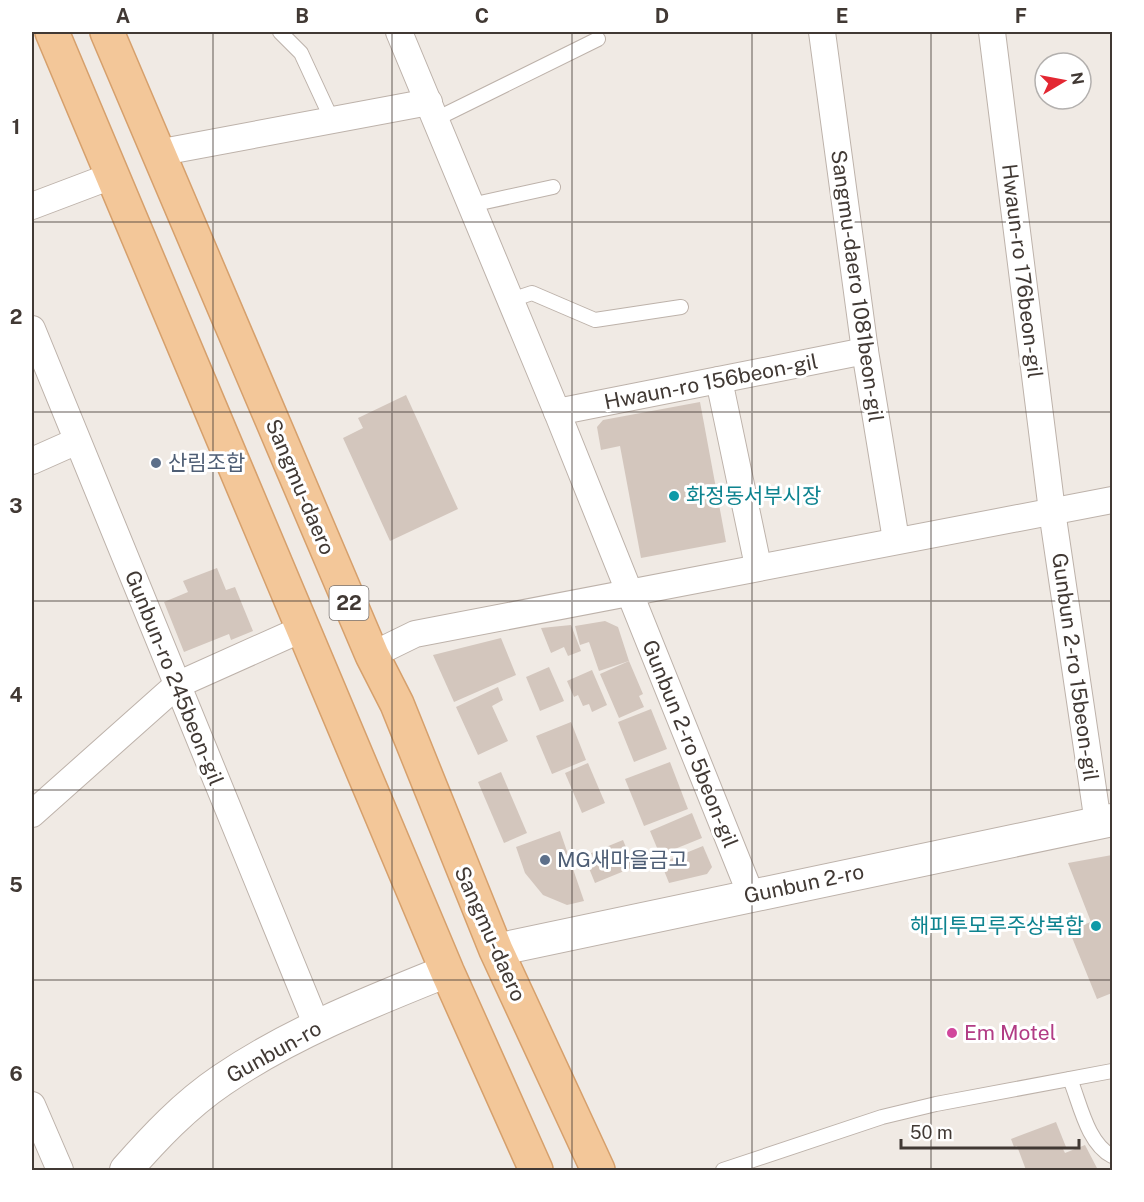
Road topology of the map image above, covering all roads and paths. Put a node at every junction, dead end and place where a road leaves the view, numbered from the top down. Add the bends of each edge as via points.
1 (52, 32) edge
2 (107, 32) edge
3 (280, 32) edge
4 (399, 32) edge
5 (822, 32) edge
6 (992, 32) edge
7 (598, 39) dead end
8 (432, 111) junction
9 (332, 120) junction
10 (157, 153) junction
11 (114, 175) junction
12 (553, 187) dead end
13 (471, 205) junction
14 (32, 206) edge
15 (511, 300) junction
16 (681, 307) dead end
17 (32, 329) edge
18 (865, 351) junction
19 (719, 380) junction
20 (557, 412) junction
21 (77, 441) junction
22 (32, 461) edge
23 (1113, 500) edge
24 (1052, 511) junction
25 (896, 540) junction
26 (758, 566) junction
27 (628, 592) junction
28 (302, 629) junction
29 (372, 655) junction
30 (177, 685) junction
31 (32, 813) edge
32 (1105, 822) edge
33 (751, 895) junction
34 (496, 950) junction
35 (447, 970) junction
36 (317, 1026) junction
37 (1113, 1071) edge
38 (1070, 1078) junction
39 (35, 1122) edge
40 (1113, 1156) edge
41 (60, 1170) edge
42 (126, 1170) edge
43 (536, 1170) edge
44 (598, 1170) edge
45 (723, 1170) edge

1 - 11 main road, 22
2 - 10 main road, Sangmu-daero / 22
3 - 9 lane via 301,53
4 - 8 street
5 - 18 street, Sangmu-daero 1081beon-gil
6 - 24 street, Hwaun-ro 176beon-gil
7 - 8 lane
8 - 9 street
8 - 13 street
9 - 10 street
10 - 29 main road, Sangmu-daero / 22
11 - 14 street
11 - 28 main road, 22
12 - 13 lane
13 - 15 street
15 - 16 lane via 532,293 584,317 604,321
15 - 20 street
17 - 21 street, Gunbun-ro 245beon-gil
18 - 19 street, Hwaun-ro 156beon-gil
18 - 25 street, Sangmu-daero 1081beon-gil
19 - 20 street, Hwaun-ro 156beon-gil
19 - 26 street
20 - 27 street
21 - 22 street
21 - 30 street, Gunbun-ro 245beon-gil
23 - 24 street
24 - 25 street
24 - 32 street, Gunbun 2-ro 15beon-gil
25 - 26 street
26 - 27 street
27 - 29 street via 415,634
27 - 33 street, Gunbun 2-ro 5beon-gil
28 - 30 street
28 - 35 main road, 22
29 - 34 main road, Sangmu-daero / 22 via 397,704
30 - 31 street
30 - 36 street, Gunbun-ro 245beon-gil
32 - 33 street, Gunbun 2-ro
33 - 34 street, Gunbun 2-ro
34 - 44 main road, Sangmu-daero / 22
35 - 36 street, Gunbun-ro
35 - 43 main road, 22
36 - 42 street, Gunbun-ro via 221,1080 155,1137
37 - 38 lane
38 - 40 lane via 1095,1140
38 - 45 lane via 882,1117
39 - 41 street

